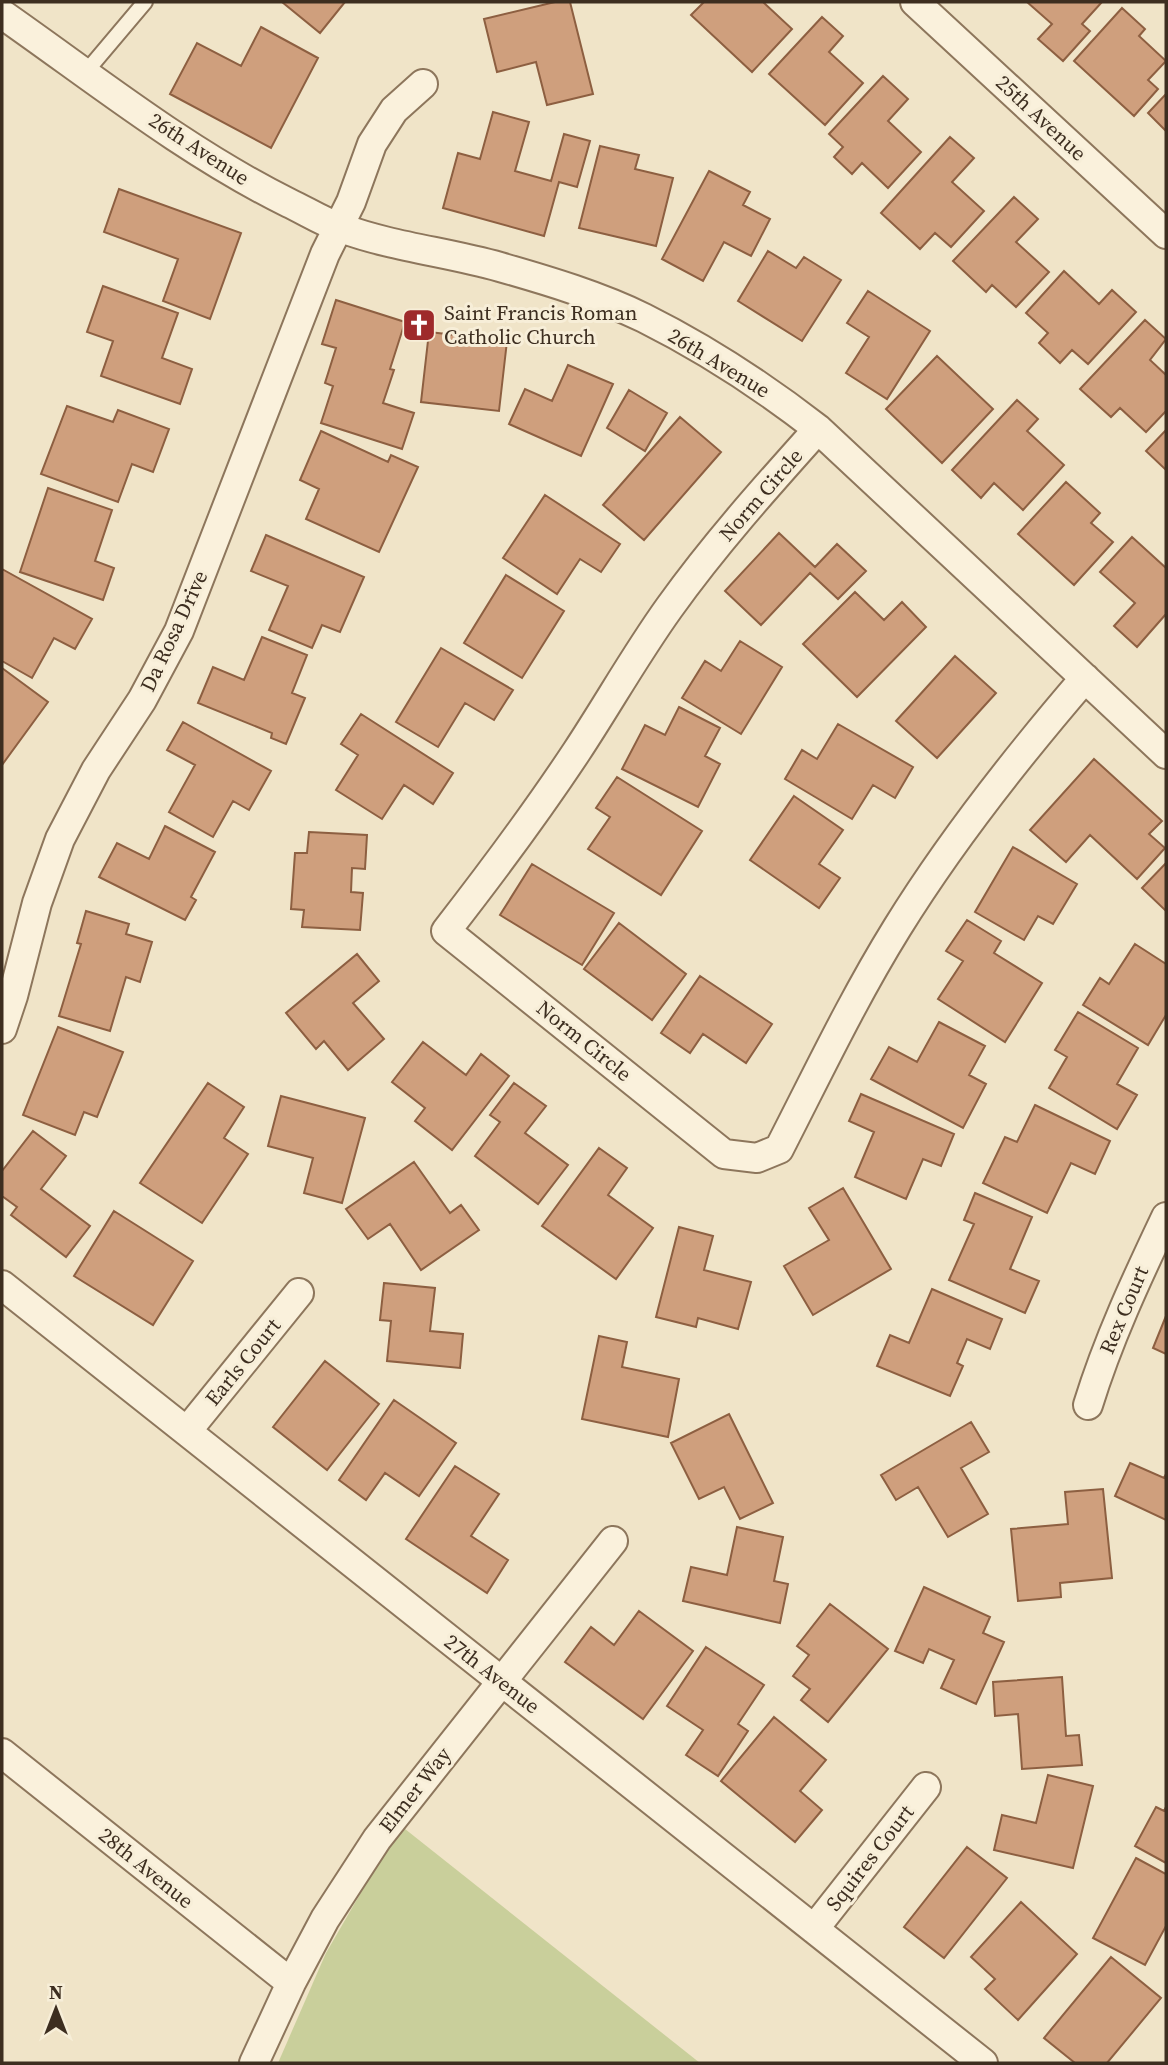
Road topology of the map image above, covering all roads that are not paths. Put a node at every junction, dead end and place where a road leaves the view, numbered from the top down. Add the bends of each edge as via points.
1 (145, 2) edge
2 (915, 2) edge
3 (2, 14) edge
4 (85, 73) junction
5 (423, 84) dead end
6 (339, 228) junction
7 (1166, 234) edge
8 (818, 429) junction
9 (1085, 678) junction
10 (1166, 754) edge
11 (2, 1029) edge
12 (1166, 1217) edge
13 (2, 1284) edge
14 (299, 1293) dead end
15 (1088, 1405) dead end
16 (187, 1431) junction
17 (612, 1541) dead end
18 (501, 1681) junction
19 (2, 1753) edge
20 (926, 1787) dead end
21 (814, 1929) junction
22 (290, 1983) junction
23 (254, 2063) edge
24 (983, 2063) edge

1 - 4 lane
2 - 7 street, 25th Avenue
3 - 4 street, 26th Avenue
4 - 6 street, 26th Avenue via 257,187
5 - 6 street, Da Rosa Drive via 394,110 372,144
6 - 8 street, 26th Avenue via 392,245 496,266 643,318 718,358
6 - 11 street, Da Rosa Drive via 179,631 60,839
8 - 9 street, 26th Avenue
8 - 9 street, Norm Circle via 737,520 669,607 578,750 446,931 724,1154 757,1158 779,1149 897,929 957,837
9 - 10 street, 26th Avenue
12 - 15 street, Rex Court via 1133,1285
13 - 16 street, 27th Avenue
14 - 16 street, Earls Court
16 - 18 street, 27th Avenue
17 - 18 street, Elmer Way
18 - 21 street, 27th Avenue
18 - 22 street, Elmer Way via 377,1839
19 - 22 street, 28th Avenue
20 - 21 street, Squires Court
21 - 24 street, 27th Avenue
22 - 23 street, Elmer Way

